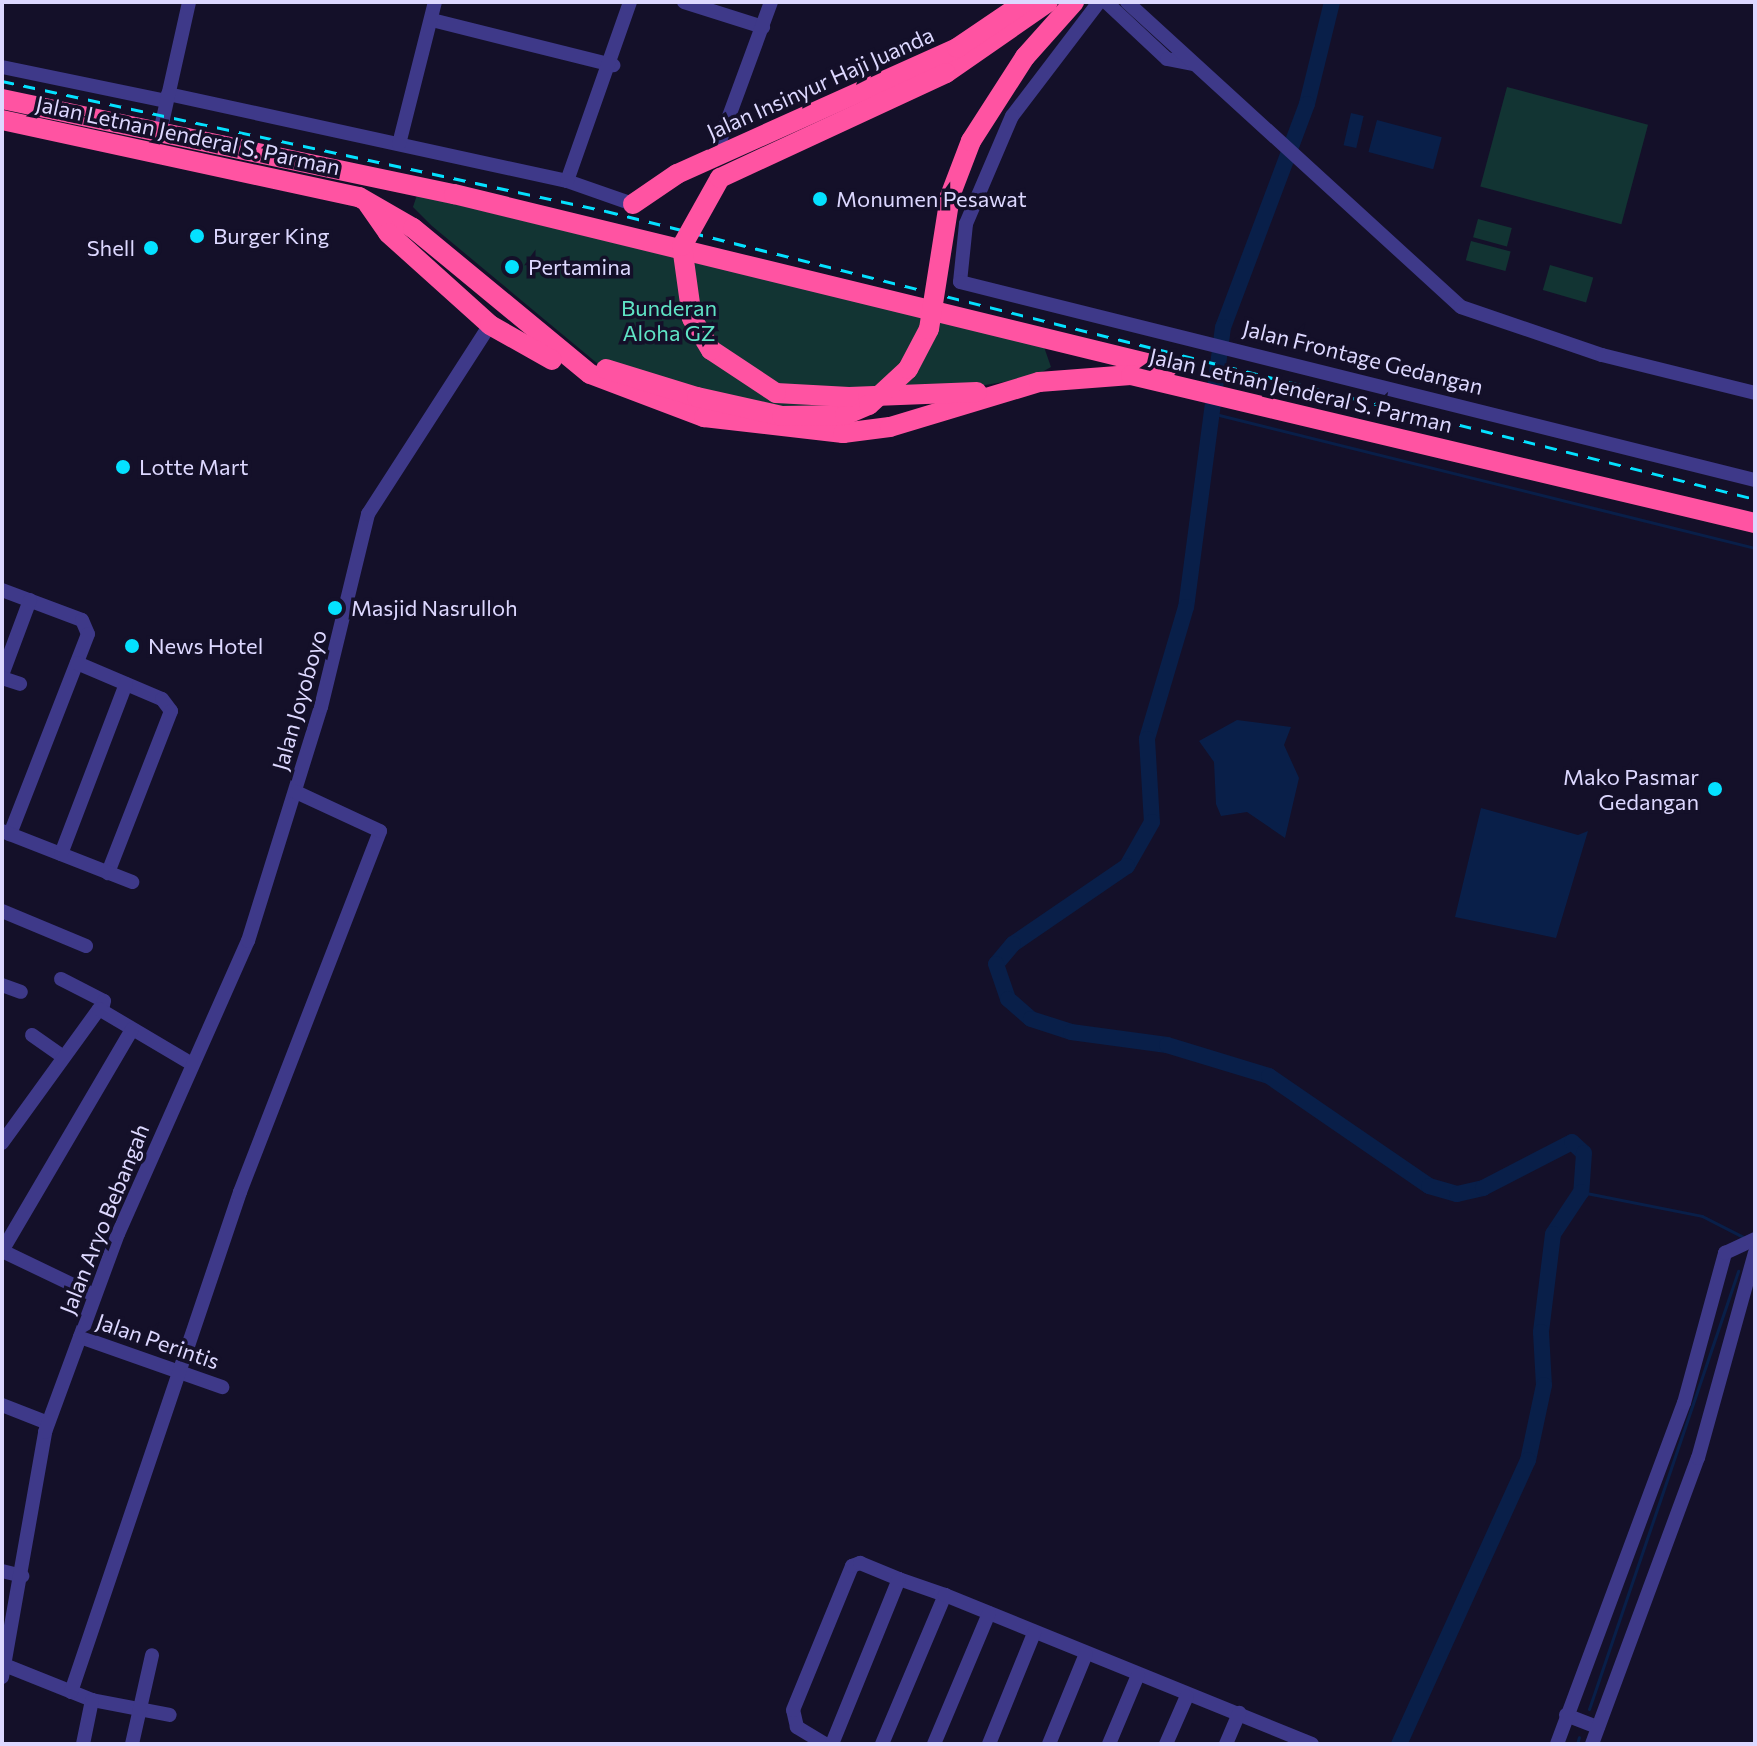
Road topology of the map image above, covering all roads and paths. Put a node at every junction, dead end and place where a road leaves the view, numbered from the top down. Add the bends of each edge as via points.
1 (189, 2) edge
2 (435, 2) edge
3 (630, 2) edge
4 (684, 2) edge
5 (771, 2) edge
6 (1025, 2) edge
7 (1048, 2) edge
8 (1074, 2) edge
9 (1099, 2) edge
10 (1106, 2) edge
11 (1127, 2) edge
12 (432, 20) junction
13 (763, 27) junction
14 (1193, 64) junction
15 (613, 65) junction
16 (2, 67) edge
17 (167, 98) junction
18 (2, 99) edge
19 (2, 120) edge
20 (160, 132) junction
21 (399, 144) junction
22 (714, 157) junction
23 (367, 175) junction
24 (567, 181) junction
25 (414, 186) junction
26 (362, 198) junction
27 (633, 204) joint
28 (413, 228) junction
29 (490, 325) junction
30 (1039, 336) junction
31 (562, 353) junction
32 (590, 374) junction
33 (1034, 384) junction
34 (1215, 386) junction
35 (1755, 393) edge
36 (1755, 480) edge
37 (1755, 509) edge
38 (1755, 523) edge
39 (2, 590) edge
40 (30, 600) junction
41 (77, 663) junction
42 (2, 676) edge
43 (20, 684) dead end
44 (126, 684) junction
45 (296, 792) junction
46 (6, 833) edge
47 (61, 854) junction
48 (108, 873) junction
49 (132, 882) dead end
50 (2, 911) edge
51 (86, 946) dead end
52 (61, 979) dead end
53 (2, 985) edge
54 (21, 992) dead end
55 (101, 1010) junction
56 (132, 1029) junction
57 (32, 1035) dead end
58 (62, 1056) junction
59 (192, 1064) junction
60 (2, 1143) edge
61 (1750, 1240) edge
62 (1754, 1255) edge
63 (94, 1295) junction
64 (80, 1337) junction
65 (177, 1373) junction
66 (222, 1387) dead end
67 (2, 1405) edge
68 (48, 1423) junction
69 (2, 1571) edge
70 (22, 1576) junction
71 (899, 1579) junction
72 (945, 1595) junction
73 (989, 1613) junction
74 (1034, 1633) junction
75 (1086, 1654) junction
76 (152, 1655) dead end
77 (4, 1669) edge
78 (1138, 1675) junction
79 (71, 1692) junction
80 (1187, 1696) junction
81 (92, 1700) junction
82 (136, 1710) junction
83 (1239, 1713) junction
84 (170, 1715) dead end
85 (1570, 1717) junction
86 (1595, 1726) junction
87 (1284, 1738) edge
88 (83, 1744) edge
89 (132, 1744) edge
90 (825, 1744) edge
91 (832, 1744) edge
92 (882, 1744) edge
93 (934, 1744) edge
94 (989, 1744) edge
95 (1049, 1744) edge
96 (1109, 1744) edge
97 (1166, 1744) edge
98 (1226, 1744) edge
99 (1312, 1744) edge
100 (1557, 1744) edge
101 (1592, 1744) edge

1 - 17 street
2 - 12 street
3 - 15 street
4 - 13 street
5 - 13 street
6 - 22 highway, Jalan Insinyur Haji Juanda via 957,48
7 - 33 highway, bridge via 946,73 720,178 682,246 692,318 711,350 776,393 936,397
8 - 31 highway, bridge via 1025,57 960,168 929,329 908,369 869,405 817,418 697,397
9 - 36 street, Jalan Frontage Gedangan via 1012,116 966,224 960,282
10 - 14 street via 1167,59
11 - 14 street
12 - 15 street
12 - 21 street
13 - 22 street
14 - 35 street via 1445,294 1485,321
15 - 24 street
16 - 17 street
17 - 20 street
17 - 21 street
18 - 20 highway, Jalan Letnan Jenderal S. Parman
19 - 26 highway, Jalan Letnan Jenderal S. Parman
20 - 23 highway, Jalan Letnan Jenderal S. Parman
21 - 24 street
22 - 27 highway, Jalan Insinyur Haji Juanda
23 - 25 highway, Jalan Letnan Jenderal S. Parman
23 - 26 highway via 382,190
24 - 27 street
25 - 28 highway via 402,201
25 - 30 highway, Jalan Letnan Jenderal S. Parman
26 - 28 highway, Jalan Letnan Jenderal S. Parman
26 - 29 highway via 396,241
28 - 31 highway, Jalan Letnan Jenderal S. Parman
29 - 32 highway
29 - 45 street, Jalan Joyoboyo via 440,410 378,488
30 - 33 highway via 1058,359
30 - 34 highway, Jalan Letnan Jenderal S. Parman
31 - 32 highway, Jalan Letnan Jenderal S. Parman
32 - 33 highway, Jalan Letnan Jenderal S. Parman via 661,406 806,432 890,427
33 - 34 highway, Jalan Letnan Jenderal S. Parman via 1131,375
34 - 37 highway, Jalan Letnan Jenderal S. Parman
34 - 38 highway, Jalan Letnan Jenderal S. Parman
39 - 40 street
40 - 41 street via 85,624
40 - 42 street
41 - 44 street
41 - 46 street
42 - 43 street
44 - 47 street
44 - 48 street via 162,699 171,711
45 - 59 street, Jalan Aryo Bebangah via 248,941
45 - 65 street via 376,824 379,835
46 - 47 street
47 - 48 street
48 - 49 street
50 - 51 street
52 - 55 street via 104,1001
53 - 54 street
55 - 56 street
55 - 58 street
56 - 59 street
56 - 63 street via 2,1251
57 - 58 street
58 - 60 street
59 - 63 street, Jalan Aryo Bebangah
61 - 85 street via 1725,1253 1670,1444
62 - 86 street via 1698,1458
63 - 64 street, Jalan Aryo Bebangah
64 - 65 street, Jalan Perintis
64 - 68 street, Jalan Aryo Bebangah
65 - 66 street, Jalan Perintis
65 - 79 street
67 - 68 street
68 - 70 street, Jalan Aryo Bebangah
69 - 70 street
70 - 77 street, Jalan Aryo Bebangah
71 - 72 street
71 - 90 street via 852,1566 793,1710 797,1727
71 - 91 street
72 - 73 street
72 - 92 street
73 - 74 street
73 - 93 street
74 - 75 street
74 - 94 street
75 - 78 street
75 - 95 street
76 - 82 street
77 - 79 street
78 - 80 street
78 - 96 street
79 - 81 street
80 - 83 street
80 - 97 street
81 - 82 street
81 - 88 street
82 - 84 street
82 - 89 street
83 - 87 street
83 - 98 street
85 - 86 street
85 - 100 street
86 - 101 street
87 - 99 street

